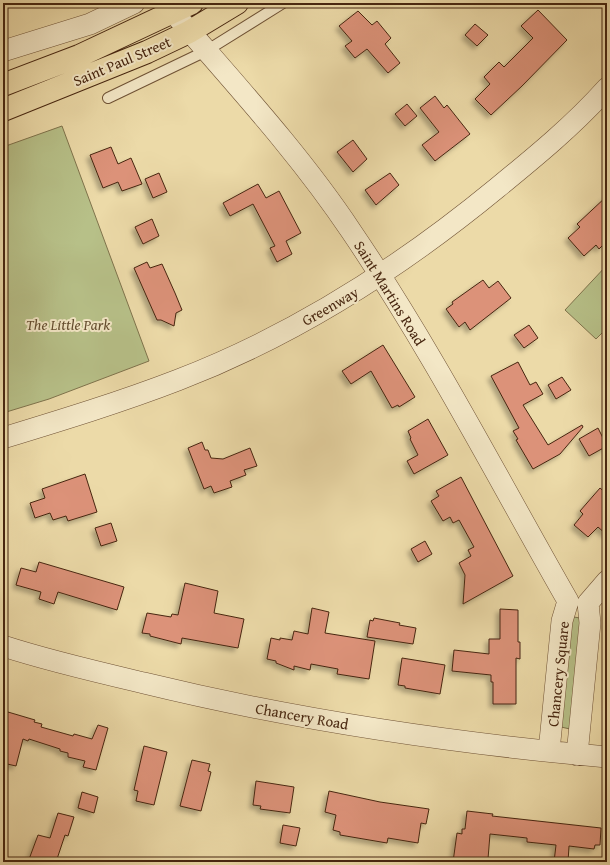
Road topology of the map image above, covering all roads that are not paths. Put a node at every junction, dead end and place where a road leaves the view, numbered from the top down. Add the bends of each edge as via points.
1 (134, 3) edge
2 (237, 3) edge
3 (283, 3) edge
4 (182, 8) edge
5 (189, 32) junction
6 (3, 51) edge
7 (206, 51) junction
8 (3, 85) edge
9 (607, 88) edge
10 (108, 98) dead end
11 (3, 110) edge
12 (380, 275) junction
13 (3, 438) edge
14 (607, 581) edge
15 (578, 602) junction
16 (3, 646) edge
17 (549, 751) junction
18 (577, 754) junction
19 (607, 757) edge

1 - 6 street via 90,24
2 - 5 main road, Saint Paul Street
3 - 7 lane
4 - 5 street, Saint Martins Road
4 - 8 main road, Saint Paul Street via 79,56
5 - 7 street, Saint Martins Road
5 - 11 main road, Saint Paul Street via 147,52
7 - 10 lane
7 - 12 street, Saint Martins Road via 306,170 351,230
9 - 12 street, Greenway via 525,165 458,220
12 - 13 street, Greenway via 326,309 272,338 206,368 120,401
12 - 15 street, Saint Martins Road
14 - 15 street
15 - 17 street, Chancery Square via 562,621
15 - 18 street, Chancery Square via 590,623
16 - 17 street, Chancery Road via 101,673 272,712 412,735
17 - 18 street, Chancery Road
18 - 19 street, Chancery Road

